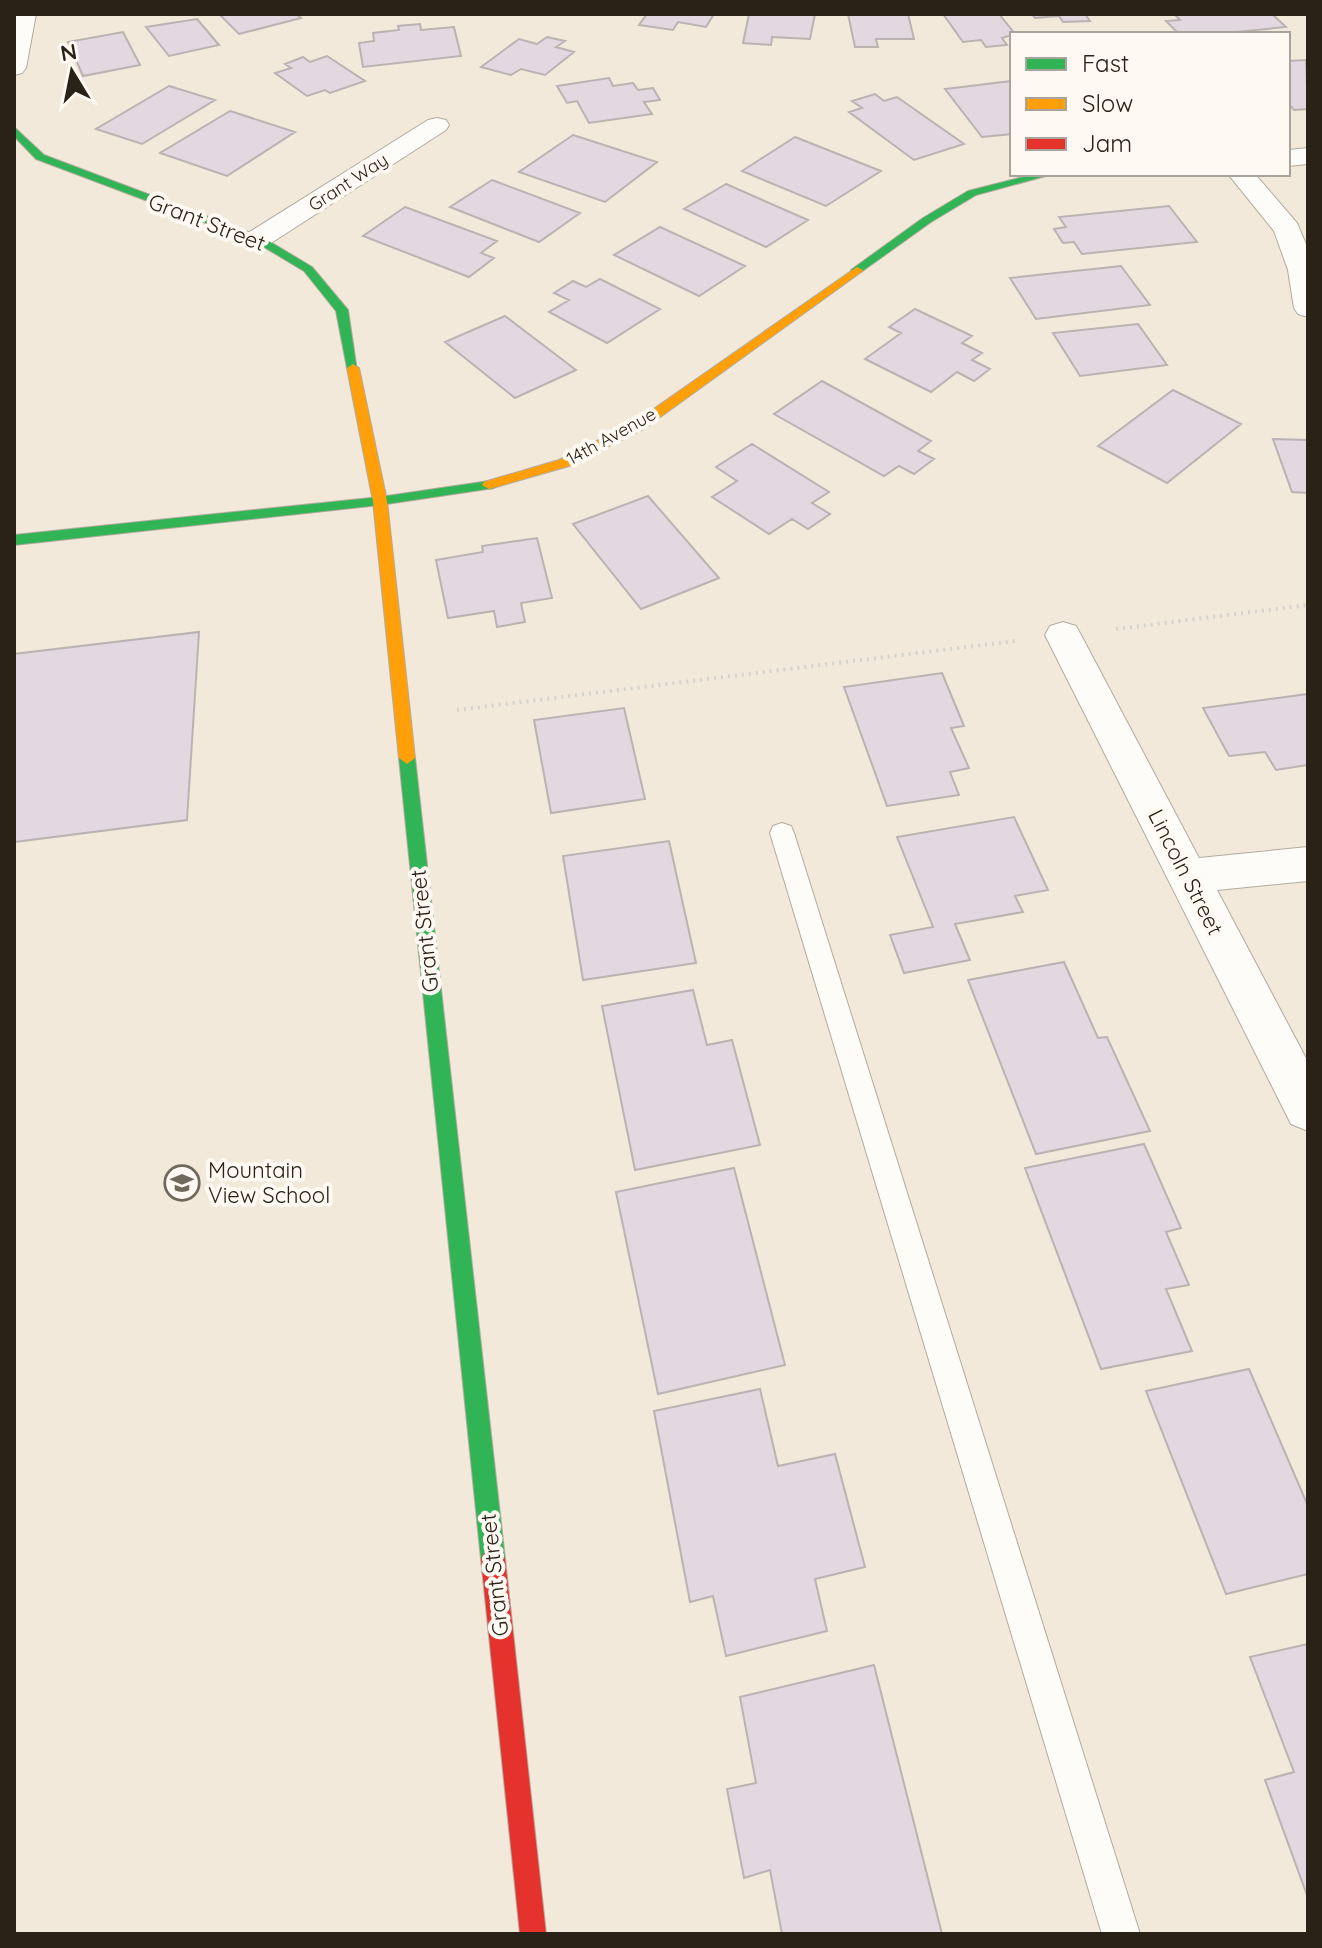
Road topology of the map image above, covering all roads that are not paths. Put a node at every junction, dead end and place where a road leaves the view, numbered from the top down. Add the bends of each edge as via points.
1 (25, 14) edge
2 (14, 68) edge
3 (437, 125) dead end
4 (14, 130) edge
5 (1040, 176) edge
6 (1243, 176) edge
7 (258, 239) junction
8 (1308, 308) edge
9 (380, 501) junction
10 (14, 540) edge
11 (1063, 635) road end
12 (782, 833) dead end
13 (1308, 864) edge
14 (1188, 876) junction
15 (1308, 1109) edge
16 (533, 1934) edge
17 (1121, 1934) edge

1 - 2 street
3 - 7 street, Grant Way
4 - 7 street, Grant Street via 40,157
5 - 9 street, 14th Avenue via 972,193 927,220 640,425 564,463 490,485
6 - 8 street via 1287,229
7 - 9 street, Grant Street via 308,269 342,310
9 - 10 street, 14th Avenue
9 - 16 street, Grant Street
11 - 14 street, Lincoln Street
12 - 17 lane
13 - 14 street
14 - 15 street, Lincoln Street

